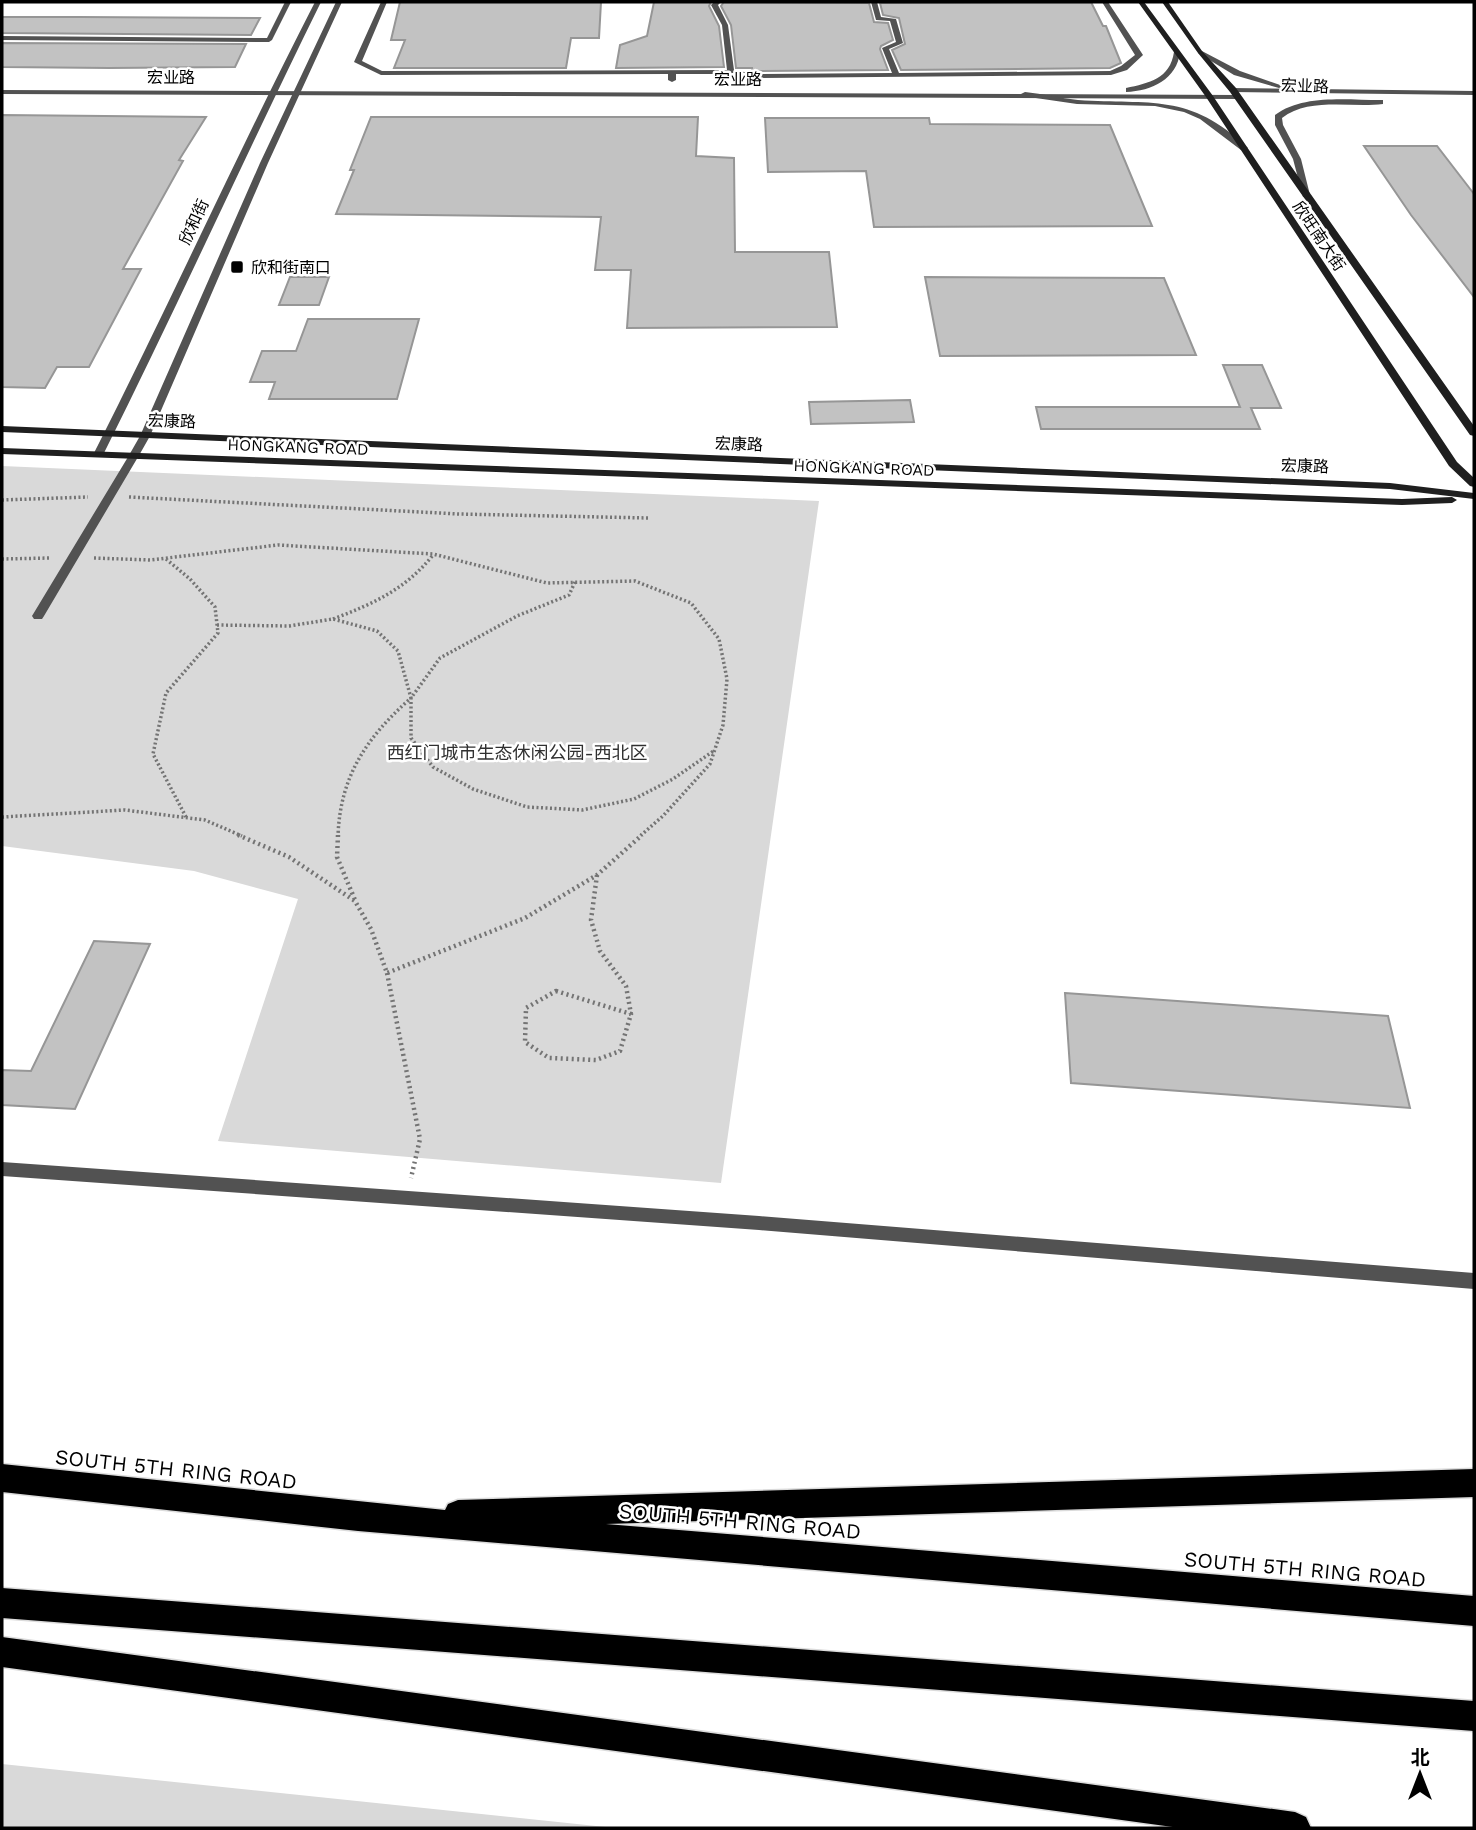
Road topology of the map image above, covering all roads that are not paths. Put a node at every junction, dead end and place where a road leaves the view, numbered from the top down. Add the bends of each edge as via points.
1 (288, 2) edge
2 (339, 2) edge
3 (384, 2) edge
4 (718, 2) edge
5 (874, 2) edge
6 (1105, 2) edge
7 (1141, 2) edge
8 (1165, 2) edge
9 (316, 6) edge
10 (330, 20) junction
11 (2, 38) edge
12 (1177, 52) junction
13 (1200, 52) junction
14 (672, 72) junction
15 (731, 72) junction
16 (896, 75) junction
17 (265, 83) dead end
18 (673, 85) junction
19 (276, 87) junction
20 (298, 88) junction
21 (1129, 90) junction
22 (2, 92) edge
23 (1020, 92) junction
24 (1207, 93) junction
25 (1406, 93) junction
26 (1474, 93) edge
27 (1235, 94) junction
28 (1474, 101) edge
29 (1380, 102) junction
30 (1244, 148) junction
31 (238, 163) junction
32 (264, 163) junction
33 (1306, 195) junction
34 (169, 314) junction
35 (199, 315) junction
36 (2, 429) edge
37 (1474, 433) edge
38 (111, 434) junction
39 (145, 436) junction
40 (2, 451) edge
41 (98, 455) junction
42 (133, 457) junction
43 (1474, 484) edge
44 (1474, 498) edge
45 (38, 616) dead end
46 (2, 1169) edge
47 (1474, 1281) edge
48 (2, 1478) edge
49 (1474, 1483) edge
50 (358, 1517) junction
51 (2, 1603) edge
52 (1474, 1611) edge
53 (2, 1652) edge
54 (1474, 1716) edge
55 (1294, 1828) edge

1 - 11 street via 268,40
2 - 10 street
3 - 14 street via 358,62 382,73
4 - 15 street via 714,5 724,24
5 - 16 street via 878,19 893,19 900,43 885,48
6 - 16 street via 1139,55 1111,73
7 - 12 main road, 欣旺南大街
8 - 13 main road, 欣旺南大街
9 - 10 street via 315,23
9 - 19 street, 欣和街
10 - 20 street
12 - 21 street via 1177,65 1169,76
12 - 24 main road, 欣旺南大街
13 - 25 street via 1237,74 1267,83
13 - 27 main road, 欣旺南大街
14 - 15 street
14 - 18 street
15 - 16 street via 755,76
17 - 19 street, 宏业路
18 - 20 street, 宏业路
18 - 23 street, 宏业路
19 - 20 street, 宏业路
19 - 22 street, 宏业路
19 - 31 street, 欣和街
20 - 23 street, 宏业路
20 - 32 street
21 - 23 street, 宏业路
21 - 24 street, 宏业路
23 - 24 street, 宏业路
23 - 30 street via 1077,102 1155,104 1186,110
24 - 27 street, 宏业路
24 - 30 main road, 欣旺南大街
25 - 26 street, 宏业路
25 - 27 street, 宏业路
27 - 29 street, 宏业路
27 - 33 main road, 欣旺南大街
28 - 29 street, 宏业路
29 - 33 street via 1305,105 1278,117 1297,159
30 - 43 main road, 欣旺南大街 via 1453,464
31 - 32 street via 253,157
31 - 34 street, 欣和街
32 - 35 street
33 - 37 main road, 欣旺南大街
34 - 35 street via 182,323
34 - 38 street, 欣和街
35 - 39 street
36 - 38 main road, 宏康路
38 - 39 main road, 宏康路
38 - 41 street, 欣和街
39 - 42 street
39 - 44 main road, 宏康路 via 1390,486
40 - 41 main road, HONGKANG ROAD
41 - 42 main road, HONGKANG ROAD
42 - 44 main road, HONGKANG ROAD via 1402,502
42 - 45 street
46 - 47 street
48 - 50 highway, SOUTH 5TH RING ROAD
49 - 50 highway
50 - 52 highway, SOUTH 5TH RING ROAD
51 - 54 highway
53 - 55 highway

